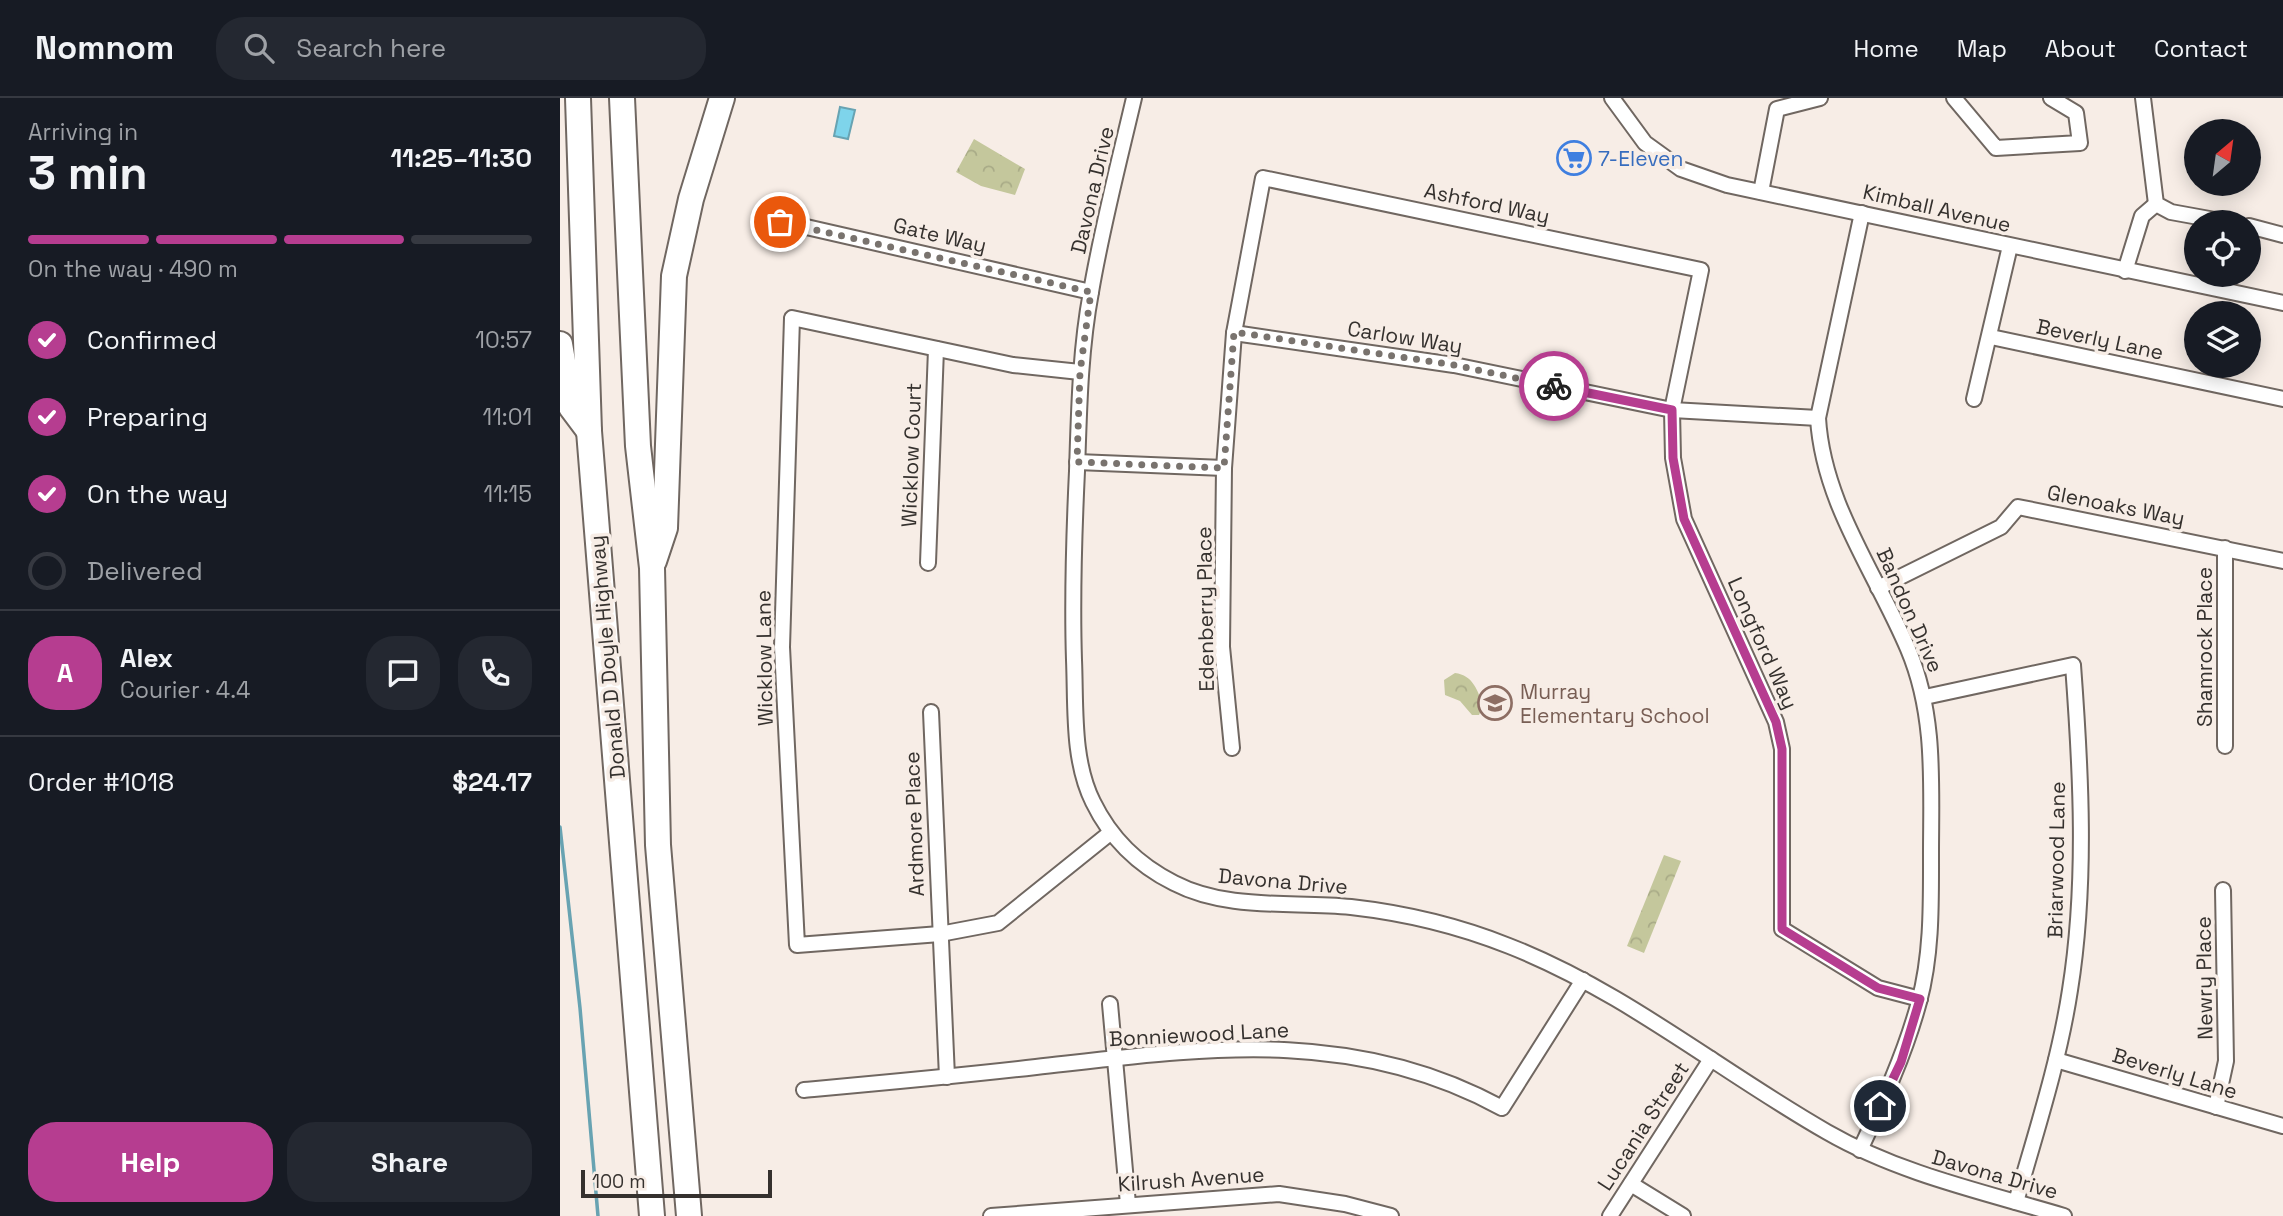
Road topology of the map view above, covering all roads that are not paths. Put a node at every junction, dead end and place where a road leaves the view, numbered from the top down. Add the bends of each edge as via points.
1 (562, 98) edge
2 (578, 98) edge
3 (622, 98) edge
4 (722, 98) edge
5 (1134, 98) edge
6 (1612, 98) edge
7 (1820, 98) edge
8 (1954, 98) edge
9 (2052, 98) edge
10 (2143, 98) edge
11 (1263, 178) joint
12 (1761, 192) junction
13 (2156, 204) junction
14 (1862, 213) junction
15 (2184, 214) edge
16 (780, 222) dead end
17 (2261, 229) edge
18 (2283, 235) edge
19 (2010, 246) junction
20 (1701, 270) joint
21 (2125, 271) junction
22 (586, 292) junction
23 (1091, 292) junction
24 (2283, 303) edge
25 (1234, 332) junction
26 (1991, 337) junction
27 (560, 344) edge
28 (936, 349) junction
29 (1080, 372) junction
30 (1974, 399) dead end
31 (2283, 399) edge
32 (1672, 410) junction
33 (1818, 418) junction
34 (589, 431) junction
35 (1077, 462) junction
36 (1224, 468) junction
37 (2225, 548) junction
38 (2283, 561) edge
39 (928, 563) dead end
40 (652, 568) junction
41 (1878, 588) junction
42 (1925, 697) junction
43 (931, 712) dead end
44 (2225, 746) dead end
45 (1232, 748) dead end
46 (1110, 833) junction
47 (2223, 890) dead end
48 (940, 933) junction
49 (1583, 981) junction
50 (1920, 999) junction
51 (1110, 1004) dead end
52 (1114, 1059) junction
53 (1712, 1059) junction
54 (2056, 1060) junction
55 (947, 1077) junction
56 (804, 1090) dead end
57 (2216, 1107) junction
58 (2283, 1126) edge
59 (1860, 1150) junction
60 (1631, 1184) junction
61 (2016, 1202) junction
62 (1128, 1204) junction
63 (652, 1216) edge
64 (689, 1216) edge
65 (991, 1216) edge
66 (1391, 1216) edge
67 (1610, 1216) edge
68 (1683, 1216) edge
69 (2064, 1216) edge

1 - 22 highway via 573,244
2 - 22 highway, Donald D Doyle Highway
3 - 40 highway, Donald D Doyle Highway via 638,446
4 - 40 highway via 691,199 674,276 665,528
5 - 23 street, Davona Drive
6 - 12 street, Kimball Avenue via 1645,143 1681,169
7 - 12 street via 1777,109
8 - 9 street via 1996,148 2080,143 2076,113
10 - 13 street
11 - 20 street, Ashford Way
11 - 25 street, Edenberry Place
12 - 14 street, Kimball Avenue
13 - 15 street
13 - 21 street via 2142,216
14 - 19 street, Kimball Avenue
14 - 33 street, Bandon Drive
16 - 23 street, Gate Way
17 - 18 street
19 - 21 street, Kimball Avenue
19 - 26 street
20 - 32 street, Longford Way
21 - 24 street, Kimball Avenue
22 - 34 highway, Donald D Doyle Highway
23 - 29 street, Davona Drive
25 - 32 street, Carlow Way via 1454,365
25 - 36 street, Edenberry Place
26 - 30 street
26 - 31 street, Beverly Lane
27 - 34 highway via 571,407
28 - 29 street, Wicklow Lane via 1013,365
28 - 39 street, Wicklow Court
28 - 48 street, Wicklow Lane via 792,318 782,647 797,944
29 - 35 street, Davona Drive
32 - 33 street, Carlow Way
32 - 50 street, Longford Way via 1673,458 1684,519 1776,722 1782,749 1782,929 1878,988
33 - 41 street, Bandon Drive via 1830,488
34 - 63 highway, Donald D Doyle Highway
35 - 36 street
35 - 46 street, Davona Drive via 1072,601 1076,723 1091,799
36 - 45 street, Edenberry Place via 1222,647
37 - 38 street, Glenoaks Way
37 - 41 street, Glenoaks Way via 2018,507 2001,527
37 - 44 street, Shamrock Place
40 - 64 highway, Donald D Doyle Highway via 658,845
41 - 42 street, Bandon Drive via 1909,650
42 - 50 street, Bandon Drive via 1931,739 1930,930
42 - 54 street, Briarwood Lane via 2073,665 2079,749 2079,913
43 - 48 street, Ardmore Place
46 - 48 street, Wicklow Lane via 998,923
46 - 49 street, Davona Drive via 1143,866 1217,899 1394,913 1507,945
47 - 57 street, Newry Place via 2226,1061
48 - 55 street, Ardmore Place
49 - 52 street, Bonniewood Lane via 1502,1108 1463,1087 1401,1066 1341,1054 1276,1047
49 - 53 street, Davona Drive
50 - 59 street, Bandon Drive via 1901,1062
51 - 52 street
52 - 55 street, Bonniewood Lane
52 - 62 street
53 - 59 street, Davona Drive
53 - 60 street, Lucania Street
54 - 57 street, Beverly Lane
54 - 61 street, Briarwood Lane
55 - 56 street, Bonniewood Lane
57 - 58 street, Beverly Lane
59 - 61 street, Davona Drive via 1907,1170
60 - 67 street, Lucania Street
60 - 68 street
61 - 69 street, Davona Drive
62 - 65 street, Kilrush Avenue
62 - 66 street, Kilrush Avenue via 1279,1194

